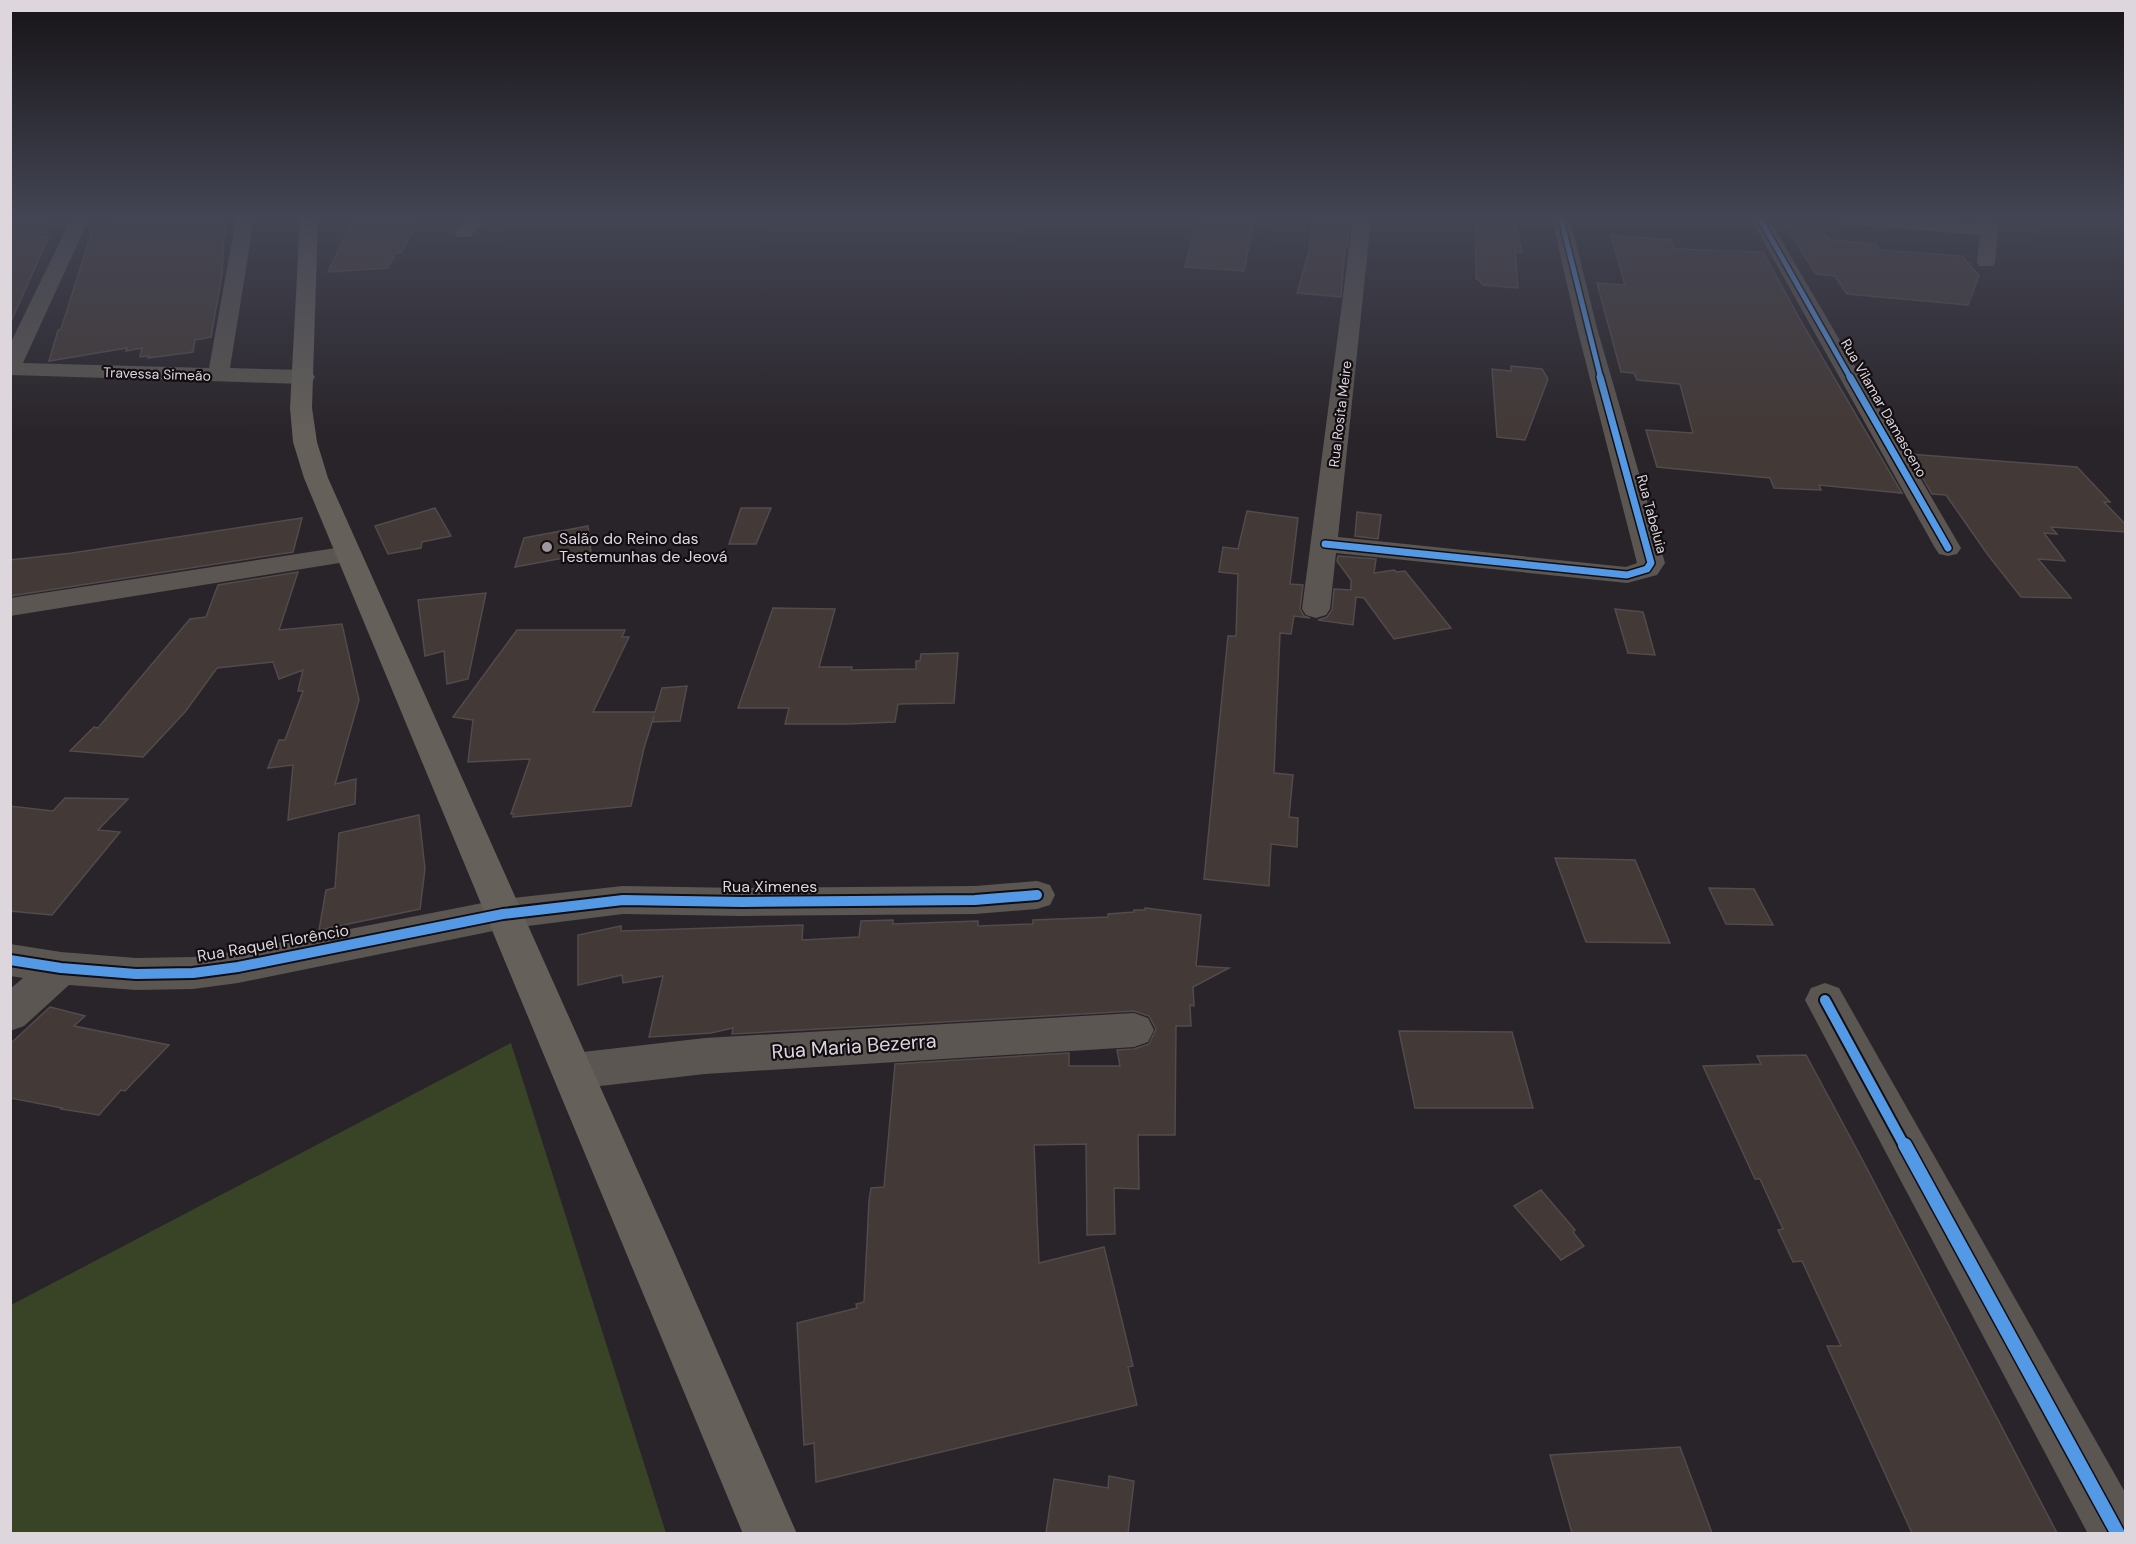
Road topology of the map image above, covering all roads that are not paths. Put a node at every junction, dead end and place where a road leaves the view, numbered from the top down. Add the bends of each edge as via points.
1 (46, 291) edge
2 (233, 291) edge
3 (307, 291) edge
4 (1354, 291) edge
5 (1578, 291) edge
6 (1801, 291) edge
7 (10, 368) edge
8 (218, 376) junction
9 (304, 377) junction
10 (1325, 544) junction
11 (1948, 548) dead end
12 (349, 554) junction
13 (10, 607) edge
14 (1316, 609) dead end
15 (1037, 895) dead end
16 (503, 914) junction
17 (10, 960) edge
18 (61, 968) junction
19 (1825, 1000) dead end
20 (10, 1014) edge
21 (1134, 1030) dead end
22 (574, 1071) junction
23 (770, 1533) edge
24 (2118, 1533) edge

1 - 7 street
2 - 8 street
3 - 9 main road
4 - 10 street, Rua Rosita Meire
5 - 10 street, Rua Tabeluia via 1651,563 1647,569 1627,575
6 - 11 street, Rua Vilamar Damasceno
7 - 8 street, Travessa Simeão
8 - 9 street, Travessa Simeão
9 - 12 main road via 304,442
10 - 14 street, Rua Rosita Meire
12 - 13 street
12 - 16 main road
15 - 16 street, Rua Ximenes via 975,900 623,900
16 - 18 street, Rua Raquel Florêncio via 193,973 136,974
16 - 22 main road
17 - 18 street, Rua Raquel Florêncio
18 - 20 street
19 - 24 street
21 - 22 street, Rua Maria Bezerra via 728,1054
22 - 23 main road

